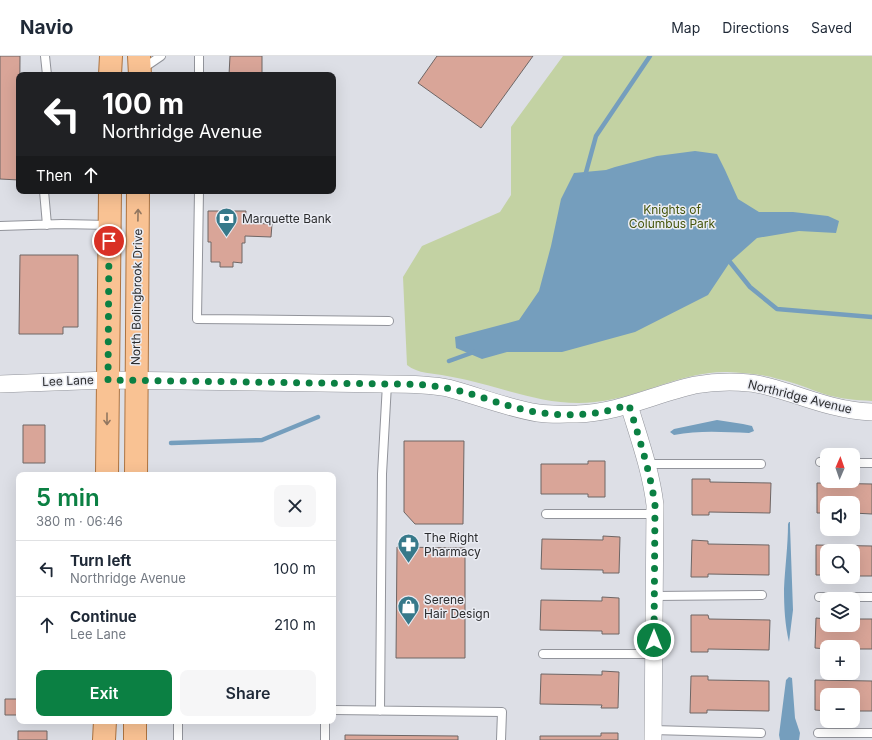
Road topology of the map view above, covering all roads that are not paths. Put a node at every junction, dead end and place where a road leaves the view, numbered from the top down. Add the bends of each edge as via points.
1 (45, 56) edge
2 (111, 56) edge
3 (161, 56) edge
4 (199, 56) edge
5 (139, 67) edge
6 (47, 72) edge
7 (110, 72) edge
8 (199, 72) edge
9 (44, 194) edge
10 (110, 194) edge
11 (138, 194) edge
12 (199, 194) edge
13 (47, 225) junction
14 (110, 225) junction
15 (0, 226) edge
16 (389, 321) dead end
17 (108, 380) junction
18 (136, 380) junction
19 (0, 384) edge
20 (387, 384) junction
21 (629, 405) junction
22 (872, 412) edge
23 (860, 463) edge
24 (872, 463) edge
25 (647, 464) junction
26 (761, 464) dead end
27 (107, 472) edge
28 (136, 472) edge
29 (546, 514) dead end
30 (655, 514) junction
31 (762, 595) dead end
32 (654, 596) junction
33 (819, 597) dead end
34 (872, 598) edge
35 (543, 654) dead end
36 (654, 654) junction
37 (336, 710) edge
38 (380, 711) junction
39 (105, 724) edge
40 (135, 724) edge
41 (178, 724) edge
42 (325, 724) edge
43 (761, 732) dead end
44 (818, 733) dead end
45 (872, 733) edge
46 (653, 735) edge
47 (104, 740) edge
48 (135, 740) edge
49 (178, 740) edge
50 (325, 740) edge
51 (501, 740) edge

1 - 6 lane
2 - 7 main road
3 - 5 lane
4 - 8 lane
9 - 13 lane
10 - 14 main road
18 -> 11 main road, North Bolingbrook Drive
12 - 16 lane via 197,319
13 - 14 lane
13 - 15 lane
14 - 17 main road
17 - 18 street, Lee Lane
17 - 19 street, Lee Lane
17 -> 27 main road
18 - 20 street, Northridge Avenue
18 - 28 main road, North Bolingbrook Drive
20 - 21 street, Northridge Avenue via 446,388 515,408 558,415 601,412
20 - 38 lane via 382,474
21 - 22 street, Northridge Avenue via 695,385 732,382 765,386 830,405
21 - 25 street
23 - 24 lane
25 - 26 lane
25 - 30 street via 653,487
29 - 30 lane
30 - 32 street
31 - 32 lane
32 - 36 street
33 - 34 lane
35 - 36 lane
36 - 46 street
37 - 38 lane
38 - 51 lane via 502,712
39 - 47 main road
40 - 48 main road
41 - 49 lane
42 - 50 lane
43 - 46 lane
44 - 45 lane

